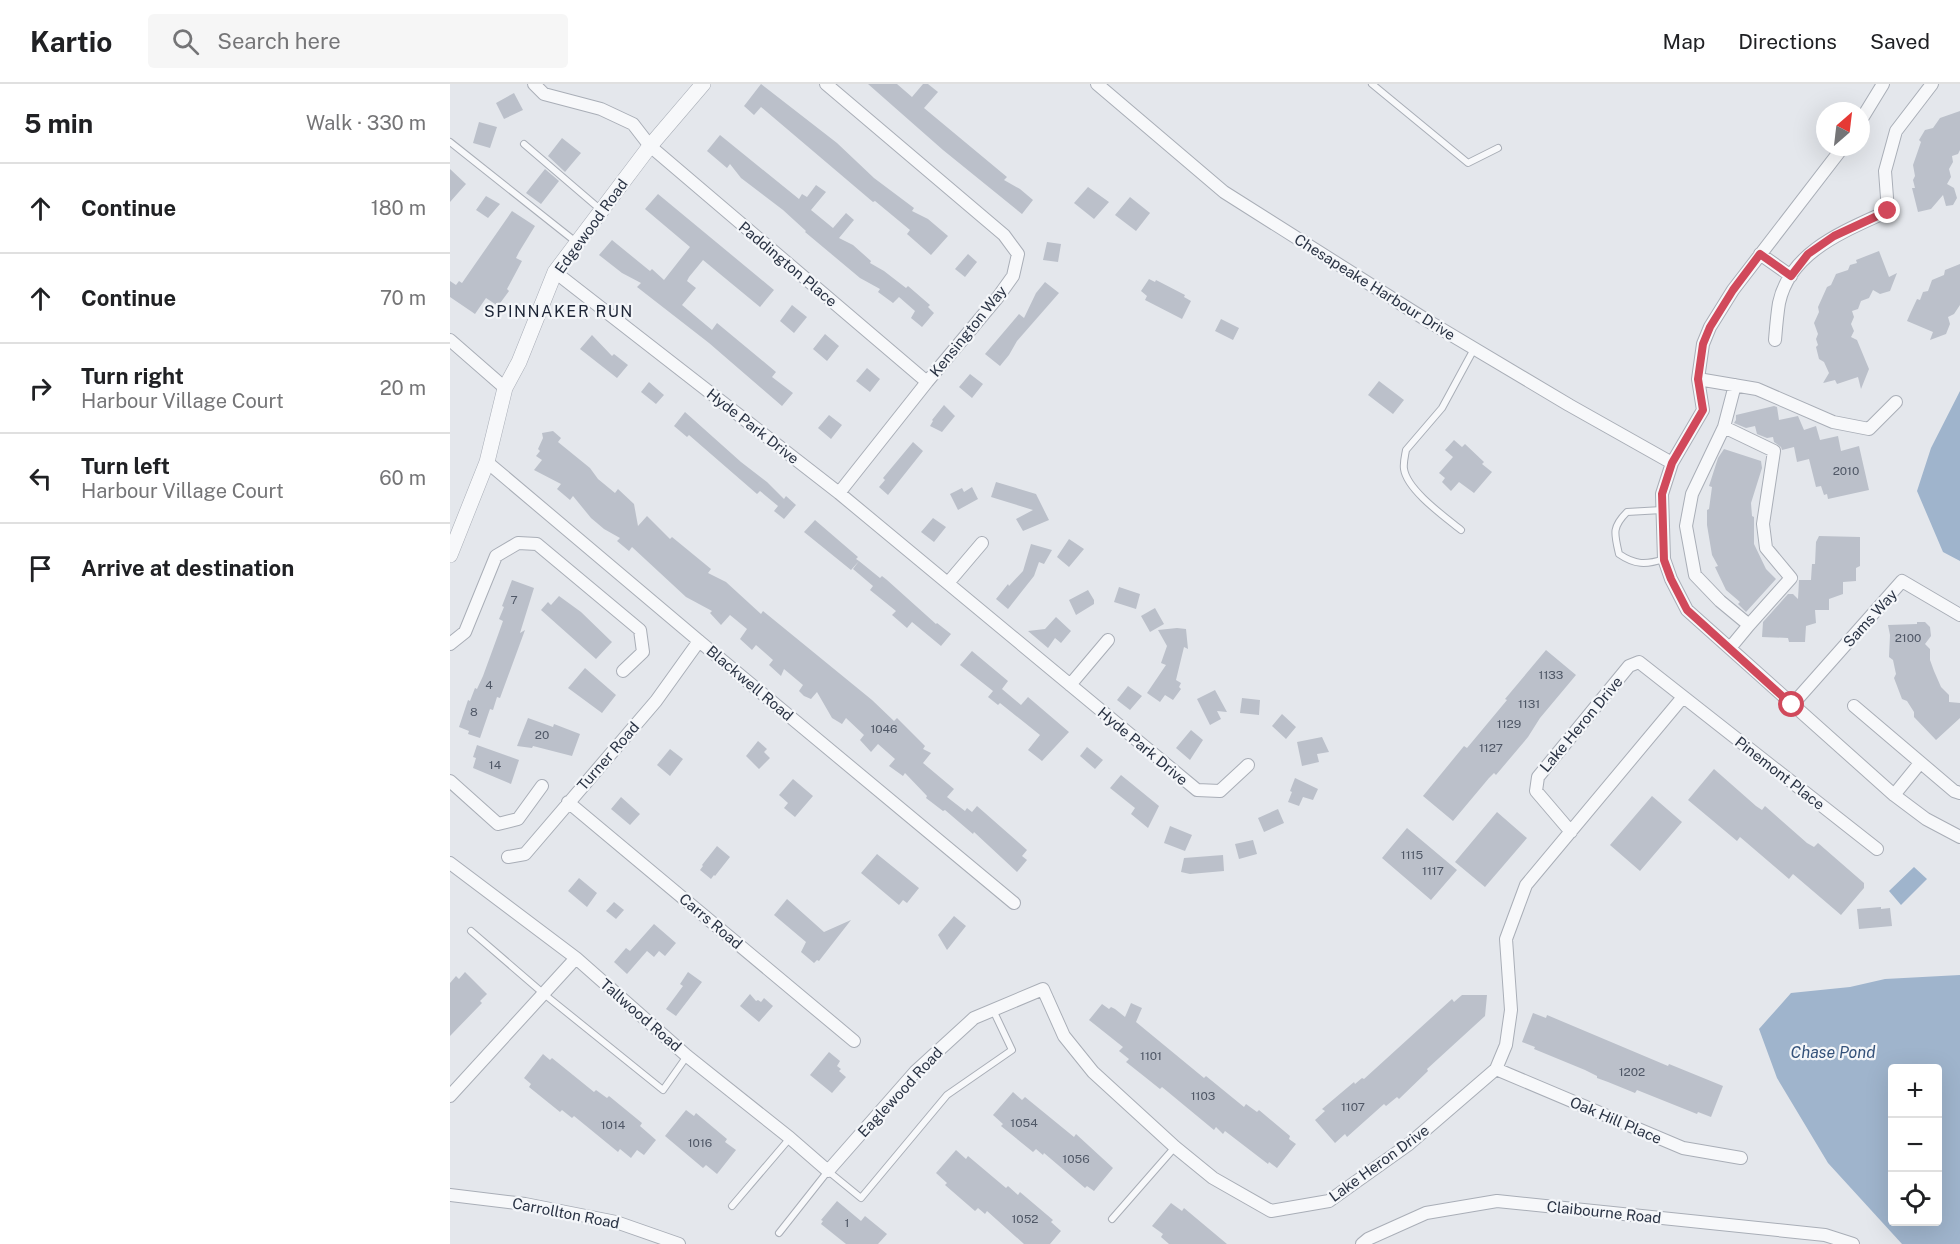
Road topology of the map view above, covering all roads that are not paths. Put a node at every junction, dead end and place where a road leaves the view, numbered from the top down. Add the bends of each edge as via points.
1 (534, 84) edge
2 (704, 84) edge
3 (826, 84) edge
4 (1097, 84) edge
5 (1372, 84) edge
6 (1882, 84) edge
7 (1932, 84) edge
8 (1870, 105) edge
9 (450, 142) edge
10 (524, 144) dead end
11 (650, 146) junction
12 (1498, 148) dead end
13 (1836, 156) edge
14 (601, 210) junction
15 (577, 243) junction
16 (1760, 254) junction
17 (555, 272) junction
18 (1791, 276) junction
19 (450, 340) edge
20 (1775, 340) dead end
21 (1474, 348) junction
22 (1698, 379) junction
23 (927, 382) junction
24 (1735, 385) junction
25 (505, 388) junction
26 (1896, 402) dead end
27 (1724, 427) junction
28 (487, 462) junction
29 (1672, 463) junction
30 (839, 493) junction
31 (1662, 510) junction
32 (1461, 530) dead end
33 (982, 543) dead end
34 (450, 555) edge
35 (1664, 560) junction
36 (948, 584) junction
37 (1960, 615) edge
38 (1749, 625) junction
39 (1107, 640) dead end
40 (699, 641) junction
41 (450, 644) edge
42 (1730, 648) junction
43 (623, 671) dead end
44 (1070, 685) junction
45 (1683, 697) junction
46 (1792, 705) junction
47 (1854, 706) dead end
48 (1920, 763) junction
49 (1248, 765) dead end
50 (450, 781) edge
51 (542, 786) dead end
52 (1960, 793) edge
53 (1894, 795) junction
54 (568, 802) junction
55 (1571, 832) junction
56 (1960, 837) edge
57 (1878, 849) dead end
58 (508, 857) dead end
59 (450, 863) edge
60 (1014, 903) dead end
61 (471, 931) dead end
62 (576, 958) junction
63 (1043, 989) joint
64 (544, 994) junction
65 (993, 1010) junction
66 (854, 1041) dead end
67 (687, 1056) junction
68 (1496, 1069) junction
69 (450, 1096) edge
70 (790, 1138) junction
71 (1175, 1147) junction
72 (1741, 1158) dead end
73 (828, 1171) junction
74 (450, 1195) edge
75 (732, 1206) dead end
76 (1112, 1219) dead end
77 (779, 1233) dead end
78 (680, 1244) edge
79 (1362, 1244) edge
80 (1853, 1244) edge

1 - 11 street, Paddington Place via 544,94 601,109 633,124
2 - 11 street, Edgewood Road
3 - 23 street, Kensington Way via 1004,235 1018,255 1013,276
4 - 21 street, Chesapeake Harbour Drive via 1224,192
5 - 12 lane via 1467,163
6 - 8 street
7 - 18 street via 1896,131 1885,171 1888,211 1834,236 1808,254
9 - 15 lane
10 - 14 lane
11 - 14 street, Edgewood Road
11 - 23 street, Paddington Place
13 - 16 street
14 - 15 street, Edgewood Road
15 - 17 street, Edgewood Road
16 - 18 street
16 - 22 street via 1710,327
17 - 25 street, Edgewood Road
17 - 30 street, Hyde Park Drive
18 - 20 street via 1779,301
19 - 25 street
21 - 29 street, Chesapeake Harbour Drive
21 - 32 lane via 1442,408 1406,450 1404,458 1404,471 1421,497
22 - 24 street
22 - 29 street via 1703,410
23 - 30 street, Kensington Way
24 - 26 street via 1757,388 1833,422 1869,429
24 - 27 street
25 - 28 street, Edgewood Road
27 - 38 street via 1692,494 1686,526 1695,575
27 - 38 street via 1774,451 1763,524 1767,548 1791,578
28 - 34 street, Edgewood Road
28 - 40 street, Blackwell Road
29 - 31 street via 1662,494
30 - 36 street, Hyde Park Drive
31 - 35 street
31 - 35 lane via 1627,512 1617,522 1615,538 1619,554 1630,562 1646,565
33 - 36 street
35 - 42 street via 1687,610
36 - 44 street, Hyde Park Drive
37 - 46 street, Sams Way via 1902,581
38 - 42 street
39 - 44 street
40 - 54 street, Turner Road via 656,700
40 - 60 street, Blackwell Road
41 - 43 street via 465,632 496,556 518,543 537,544 640,630 643,652
42 - 46 street
44 - 49 street, Hyde Park Drive via 1197,790 1220,790
45 - 55 street, Lake Heron Drive
45 - 55 street, Lake Heron Drive via 1639,662 1629,666 1538,777 1536,791
45 - 57 street, Pinemont Place
46 - 53 street
47 - 48 street
48 - 52 street
48 - 53 street
50 - 51 street via 498,824 518,819
53 - 56 street via 1926,819
54 - 58 street, Turner Road via 525,854
54 - 66 street, Carrs Road
55 - 68 street, Lake Heron Drive via 1526,885 1506,939 1511,1010 1506,1045
59 - 62 street, Tallwood Road
61 - 64 lane
62 - 64 street
62 - 67 street, Tallwood Road
63 - 65 street, Eaglewood Road
63 - 71 street, Lake Heron Drive via 1064,1036 1093,1072
64 - 67 lane via 663,1090
64 - 69 street
65 - 73 street, Eaglewood Road via 974,1018 915,1072
65 - 73 lane via 1012,1050 947,1095 861,1198
67 - 70 street, Tallwood Road
68 - 71 street, Lake Heron Drive via 1409,1144 1329,1201 1271,1211 1213,1178
68 - 72 street, Oak Hill Place via 1683,1148
70 - 73 street, Tallwood Road
70 - 75 lane
71 - 76 lane
73 - 77 lane
74 - 78 street, Carrollton Road via 525,1204 616,1222
79 - 80 street, Claibourne Road via 1426,1213 1497,1201 1825,1235

